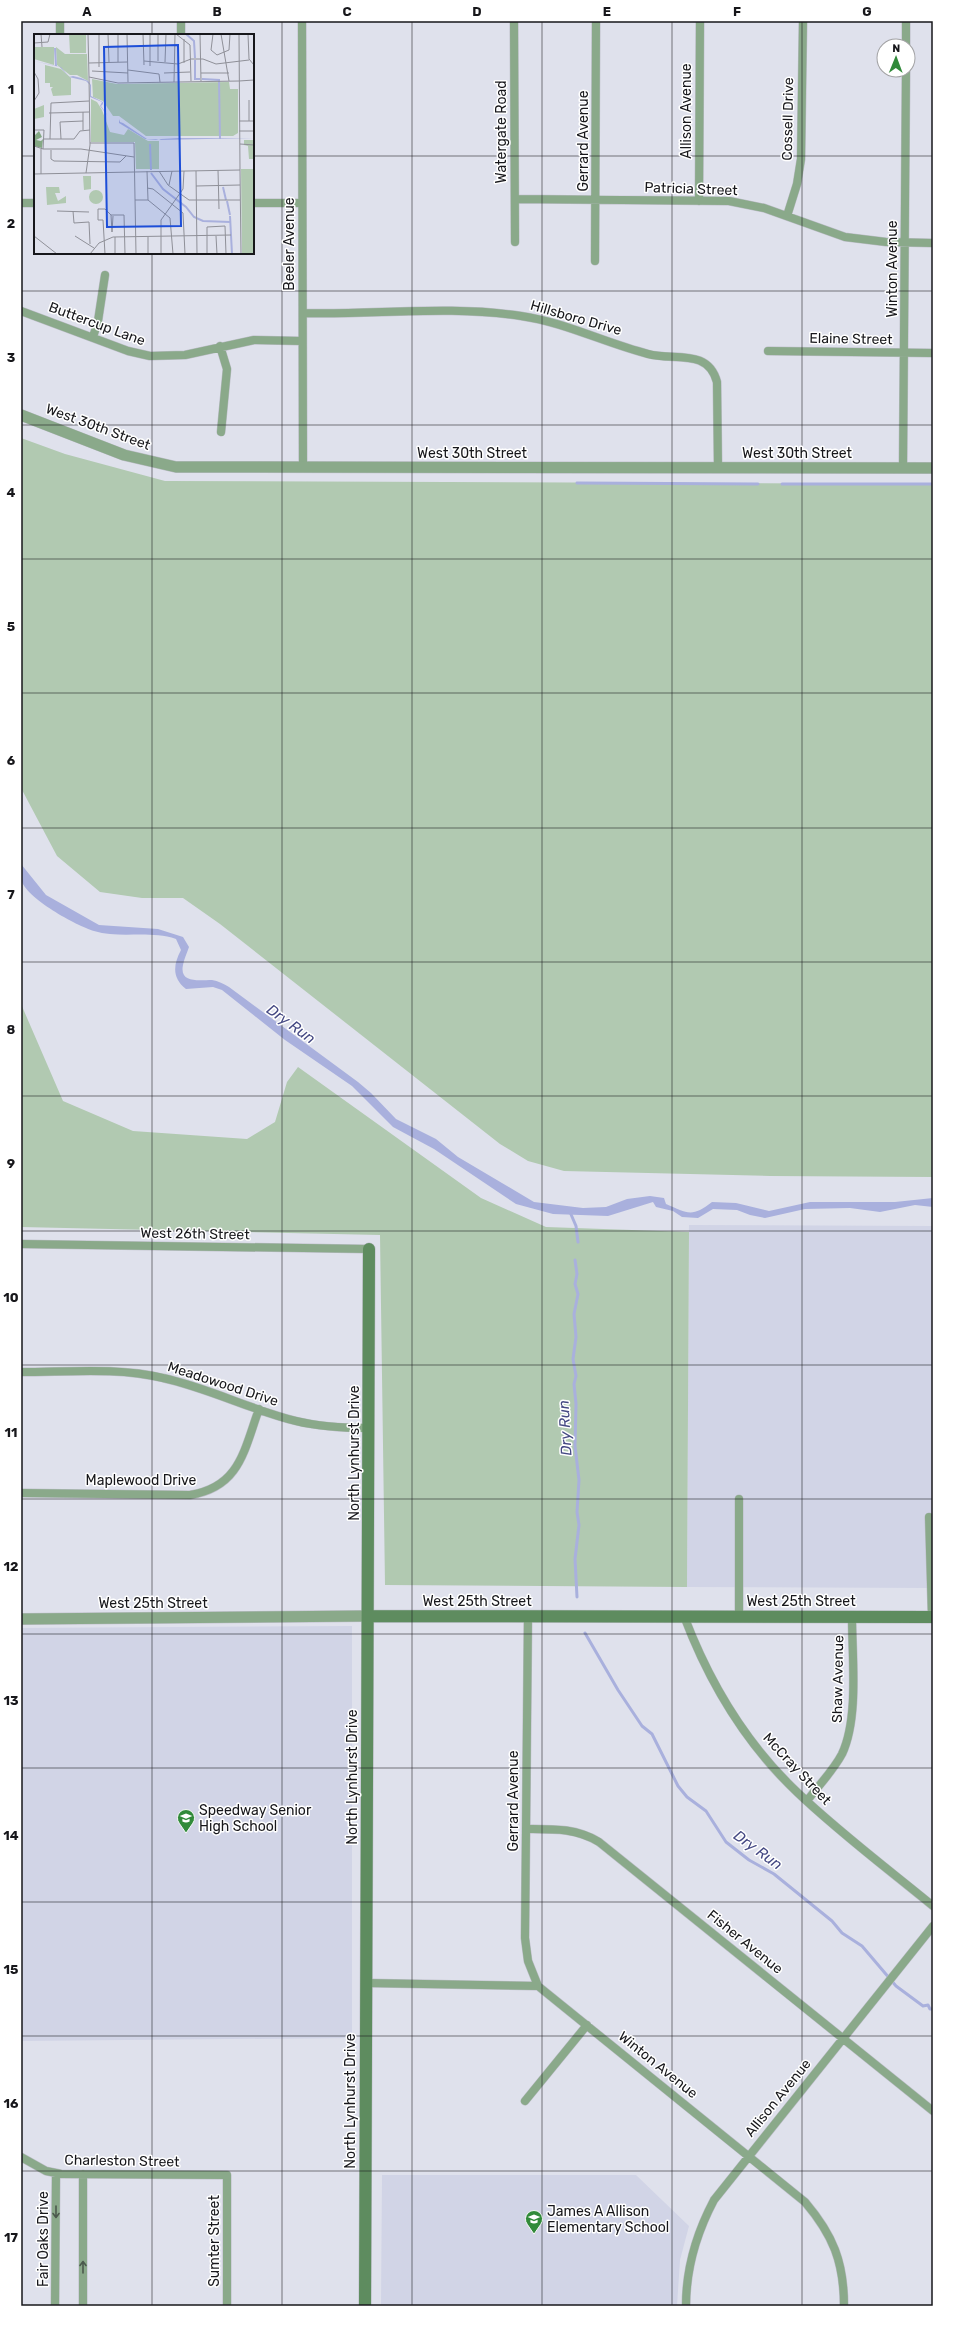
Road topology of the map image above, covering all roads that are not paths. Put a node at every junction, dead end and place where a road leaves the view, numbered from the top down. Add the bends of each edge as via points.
1 (60, 21) edge
2 (181, 21) edge
3 (302, 21) edge
4 (514, 21) edge
5 (596, 21) edge
6 (700, 21) edge
7 (803, 21) edge
8 (906, 21) edge
9 (60, 34) edge
10 (181, 34) edge
11 (906, 38) edge
12 (906, 78) edge
13 (515, 200) junction
14 (595, 200) junction
15 (698, 201) junction
16 (34, 203) edge
17 (254, 203) edge
18 (302, 203) junction
19 (21, 204) edge
20 (787, 216) junction
21 (515, 242) dead end
22 (905, 243) junction
23 (933, 243) edge
24 (595, 261) dead end
25 (105, 275) dead end
26 (21, 310) edge
27 (303, 313) junction
28 (93, 338) junction
29 (302, 341) junction
30 (220, 346) junction
31 (768, 351) dead end
32 (904, 353) junction
33 (933, 353) edge
34 (21, 415) edge
35 (221, 432) dead end
36 (303, 468) junction
37 (718, 468) junction
38 (903, 468) junction
39 (933, 468) edge
40 (21, 1244) edge
41 (369, 1249) joint
42 (21, 1372) edge
43 (259, 1409) junction
44 (369, 1428) junction
45 (21, 1493) edge
46 (739, 1499) dead end
47 (929, 1517) dead end
48 (528, 1615) junction
49 (368, 1616) junction
50 (684, 1616) junction
51 (739, 1616) junction
52 (852, 1617) junction
53 (932, 1617) edge
54 (21, 1618) edge
55 (807, 1801) junction
56 (526, 1829) junction
57 (933, 1906) edge
58 (933, 1926) edge
59 (366, 1983) junction
60 (538, 1986) junction
61 (587, 2025) junction
62 (843, 2038) junction
63 (525, 2101) dead end
64 (933, 2111) edge
65 (748, 2156) junction
66 (21, 2157) edge
67 (56, 2173) junction
68 (83, 2174) junction
69 (227, 2175) joint
70 (56, 2306) edge
71 (83, 2306) edge
72 (227, 2306) edge
73 (365, 2306) edge
74 (686, 2306) edge
75 (844, 2306) edge

1 - 9 street
2 - 10 street
3 - 18 street, Beeler Avenue
4 - 13 street, Watergate Road
5 - 14 street, Gerrard Avenue
6 - 15 street, Allison Avenue
7 - 20 street, Cossell Drive via 802,154 797,184
8 - 11 street
12 - 22 street, Winton Avenue
13 - 14 street, Patricia Street
13 - 21 street, Watergate Road
14 - 15 street, Patricia Street
14 - 24 street, Gerrard Avenue
15 - 20 street, Patricia Street via 742,203
16 - 19 street
17 - 18 street
18 - 27 street, Beeler Avenue
20 - 22 street, Patricia Street via 845,237
22 - 23 street, Patricia Street
22 - 32 street, Winton Avenue
25 - 28 street
26 - 28 street, Buttercup Lane
27 - 29 street, Beeler Avenue
27 - 37 street, Hillsboro Drive via 465,312 521,316 560,325 647,354 663,357 688,356 702,360 712,370 717,382
28 - 30 street, Buttercup Lane via 150,356 181,356
29 - 30 street, Buttercup Lane via 254,340
29 - 36 street, Beeler Avenue
30 - 35 street via 227,369
31 - 32 street, Elaine Street
32 - 33 street, Elaine Street
32 - 38 street, Winton Avenue
34 - 36 street, West 30th Street via 124,455 150,462 176,466
36 - 37 street, West 30th Street
37 - 38 street, West 30th Street
38 - 39 street, West 30th Street
40 - 41 street, West 26th Street
41 - 44 main road, North Lynhurst Drive
42 - 43 street, Meadowood Drive via 125,1372 155,1376 184,1383
43 - 44 street, Meadowood Drive via 306,1423
43 - 45 street, Maplewood Drive via 234,1472 208,1492 190,1495
44 - 49 main road, North Lynhurst Drive
46 - 51 street
47 - 53 street
48 - 49 main road, West 25th Street
48 - 50 main road, West 25th Street
48 - 56 street, Gerrard Avenue
49 - 54 street, West 25th Street
49 - 59 main road, North Lynhurst Drive
50 - 51 main road, West 25th Street
50 - 55 street, McCray Street via 706,1668 737,1721 770,1763
51 - 52 main road, West 25th Street
52 - 53 main road, West 25th Street
52 - 55 street, Shaw Avenue via 852,1712 849,1734 836,1763
55 - 57 street, McCray Street
56 - 60 street, Gerrard Avenue via 526,1943 531,1969
56 - 62 street, Fisher Avenue via 575,1831 599,1842
58 - 62 street, Allison Avenue
59 - 60 street
59 - 73 main road, North Lynhurst Drive
60 - 61 street, Winton Avenue
61 - 63 street
61 - 65 street, Winton Avenue
62 - 64 street, Fisher Avenue
62 - 65 street, Allison Avenue
65 - 74 street, Allison Avenue via 714,2200 700,2228 690,2262
65 - 75 street, Winton Avenue via 805,2202 825,2227 839,2261 844,2283
66 - 67 street, Charleston Street via 35,2166
67 - 68 street, Charleston Street
67 -> 70 street, Fair Oaks Drive
68 - 69 street, Charleston Street
71 -> 68 street
69 - 72 street, Sumter Street

